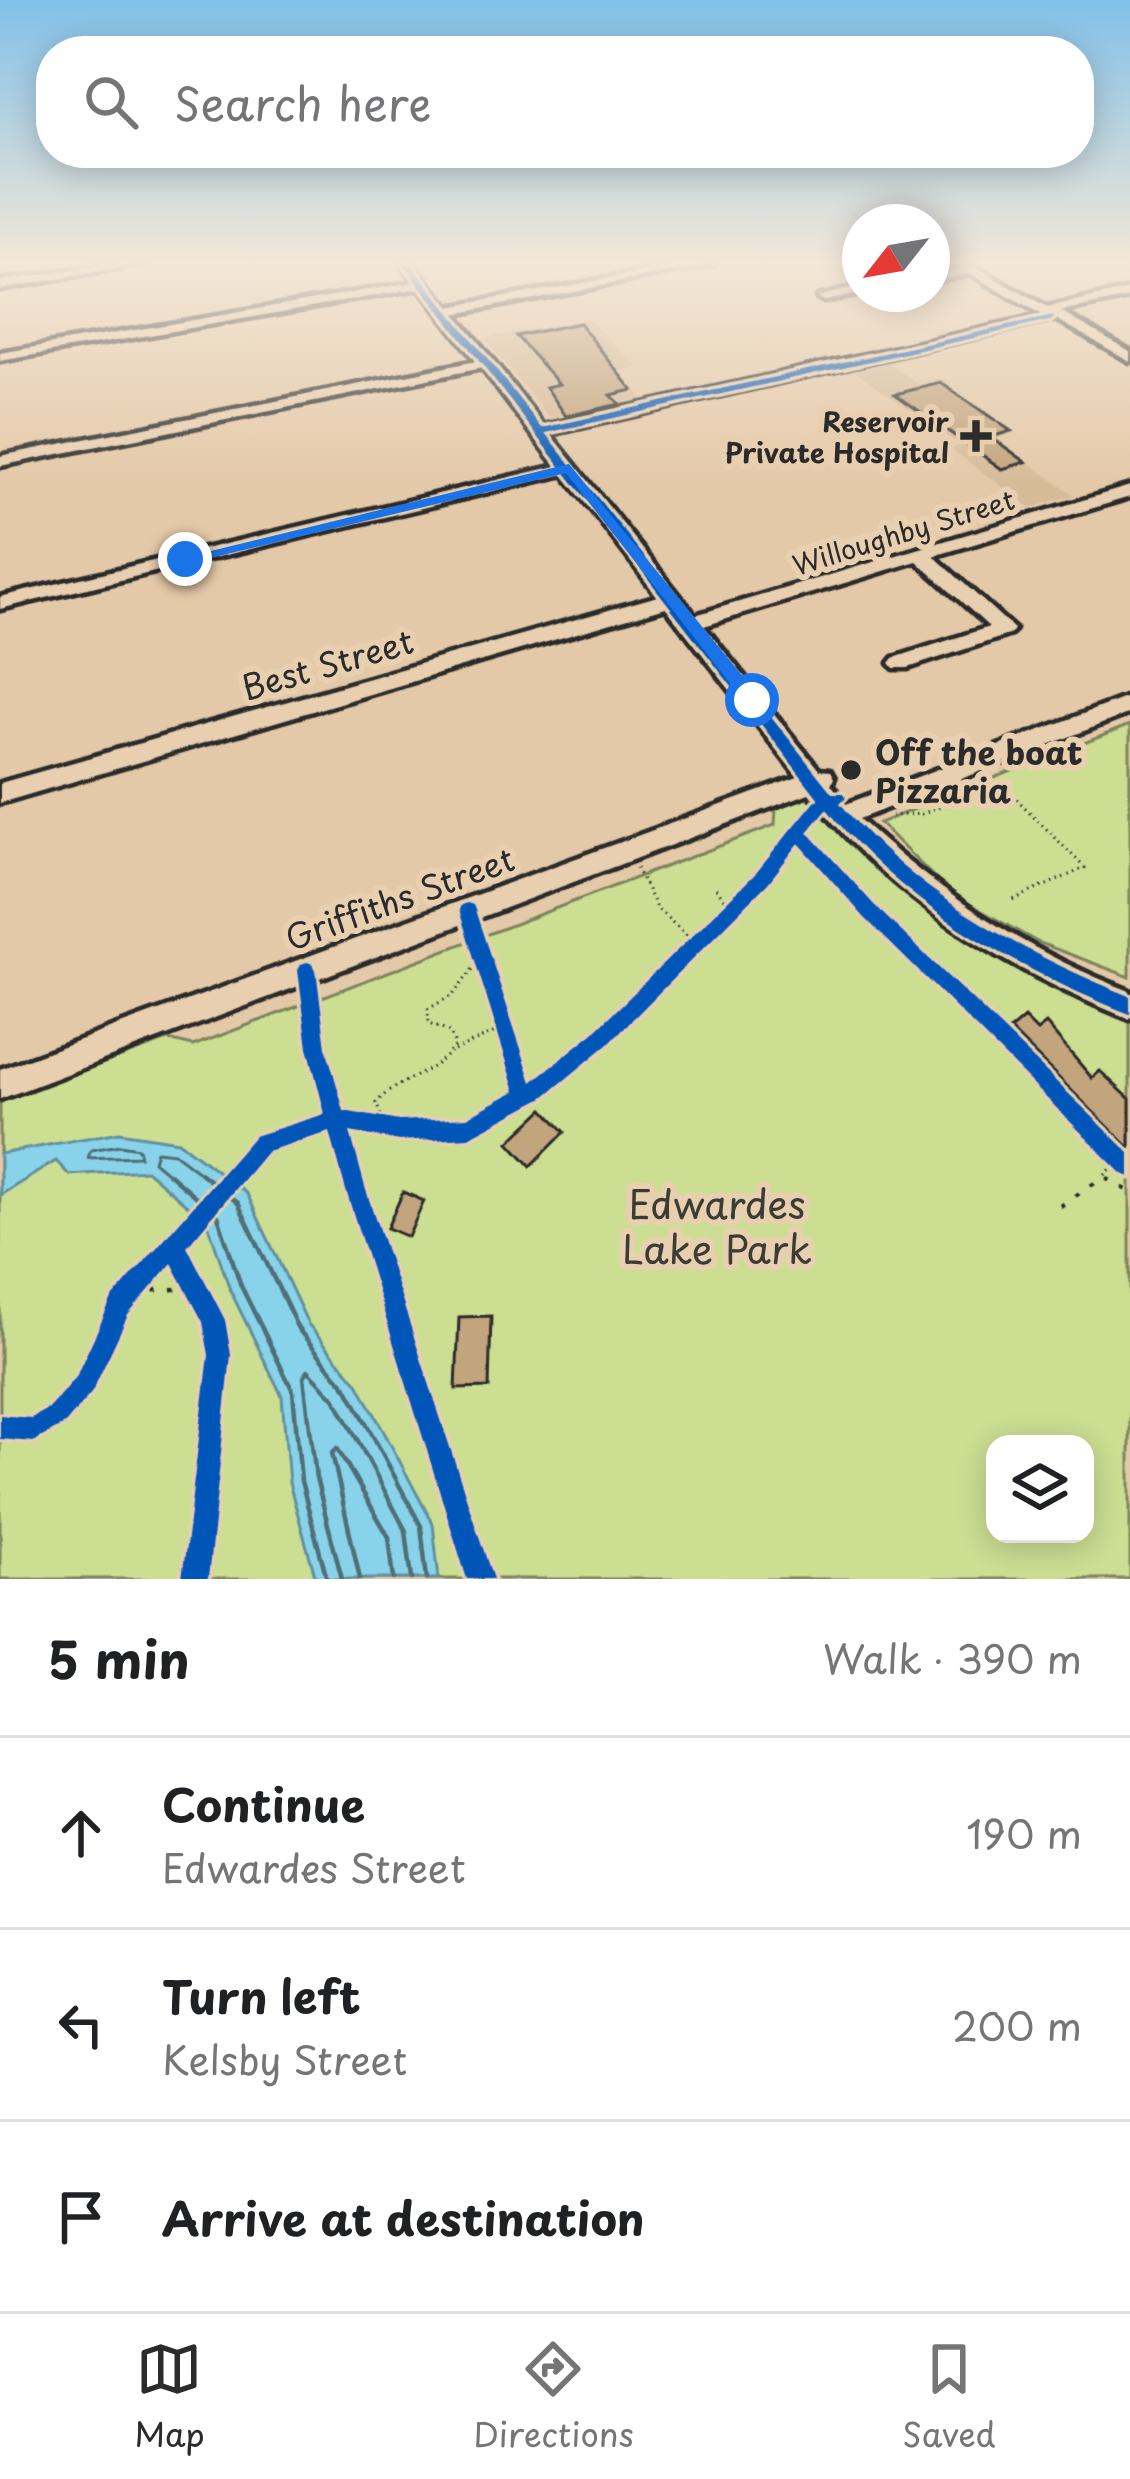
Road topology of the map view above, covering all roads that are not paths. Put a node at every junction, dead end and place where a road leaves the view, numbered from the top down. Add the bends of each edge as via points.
1 (108, 338) edge
2 (466, 338) edge
3 (954, 338) edge
4 (1095, 338) edge
5 (0, 356) edge
6 (1130, 357) edge
7 (486, 363) junction
8 (541, 431) junction
9 (0, 460) edge
10 (569, 468) junction
11 (1130, 491) edge
12 (920, 554) junction
13 (672, 599) junction
14 (0, 603) edge
15 (691, 623) junction
16 (901, 663) dead end
17 (1130, 704) edge
18 (816, 780) junction
19 (0, 793) edge
20 (865, 806) junction
21 (1130, 993) edge
22 (1130, 1005) edge
23 (0, 1084) edge

1 - 5 street
2 - 7 street
3 - 8 street
4 - 6 street
7 - 8 street
7 - 9 street
8 - 10 street
10 - 13 street
10 - 14 street
11 - 12 street, Willoughby Street
12 - 15 street, Willoughby Street
12 - 16 street via 1004,629
13 - 15 street
13 - 19 street, Best Street
15 - 18 street
17 - 20 street
18 - 20 street
18 - 22 street via 879,855 956,918 1044,970
18 - 23 street, Griffiths Street
20 - 21 street via 911,870 998,933

